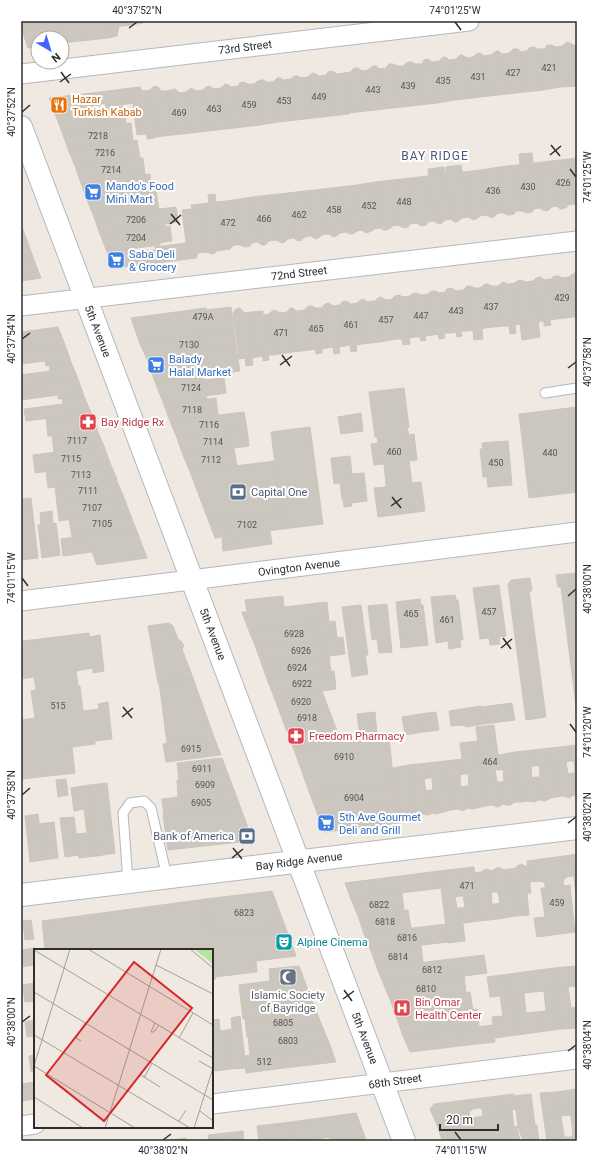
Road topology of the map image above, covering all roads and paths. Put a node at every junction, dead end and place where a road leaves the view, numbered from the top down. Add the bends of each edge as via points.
1 (469, 21) edge
2 (21, 74) edge
3 (21, 127) edge
4 (577, 240) edge
5 (86, 298) junction
6 (21, 306) edge
7 (577, 388) edge
8 (545, 393) dead end
9 (577, 532) edge
10 (193, 580) junction
11 (21, 601) edge
12 (577, 828) edge
13 (299, 861) junction
14 (167, 877) junction
15 (128, 882) junction
16 (21, 895) edge
17 (577, 1059) edge
18 (382, 1083) junction
19 (213, 1104) edge
20 (34, 1124) edge
21 (21, 1126) edge
22 (404, 1141) edge

1 - 2 street, 73rd Street
3 - 5 street, 5th Avenue
4 - 5 street, 72nd Street
5 - 6 street, 72nd Street
5 - 10 street, 5th Avenue
7 - 8 lane
9 - 10 street, Ovington Avenue
10 - 11 street, Ovington Avenue
10 - 13 street, 5th Avenue
12 - 13 street, Bay Ridge Avenue
13 - 14 street, Bay Ridge Avenue
13 - 18 street, 5th Avenue
14 - 15 street, Bay Ridge Avenue
14 - 15 lane via 151,808 144,800 130,803 123,813
15 - 16 street, Bay Ridge Avenue
17 - 18 street, 68th Street
18 - 19 street, 68th Street
18 - 22 street, 5th Avenue
20 - 21 street

